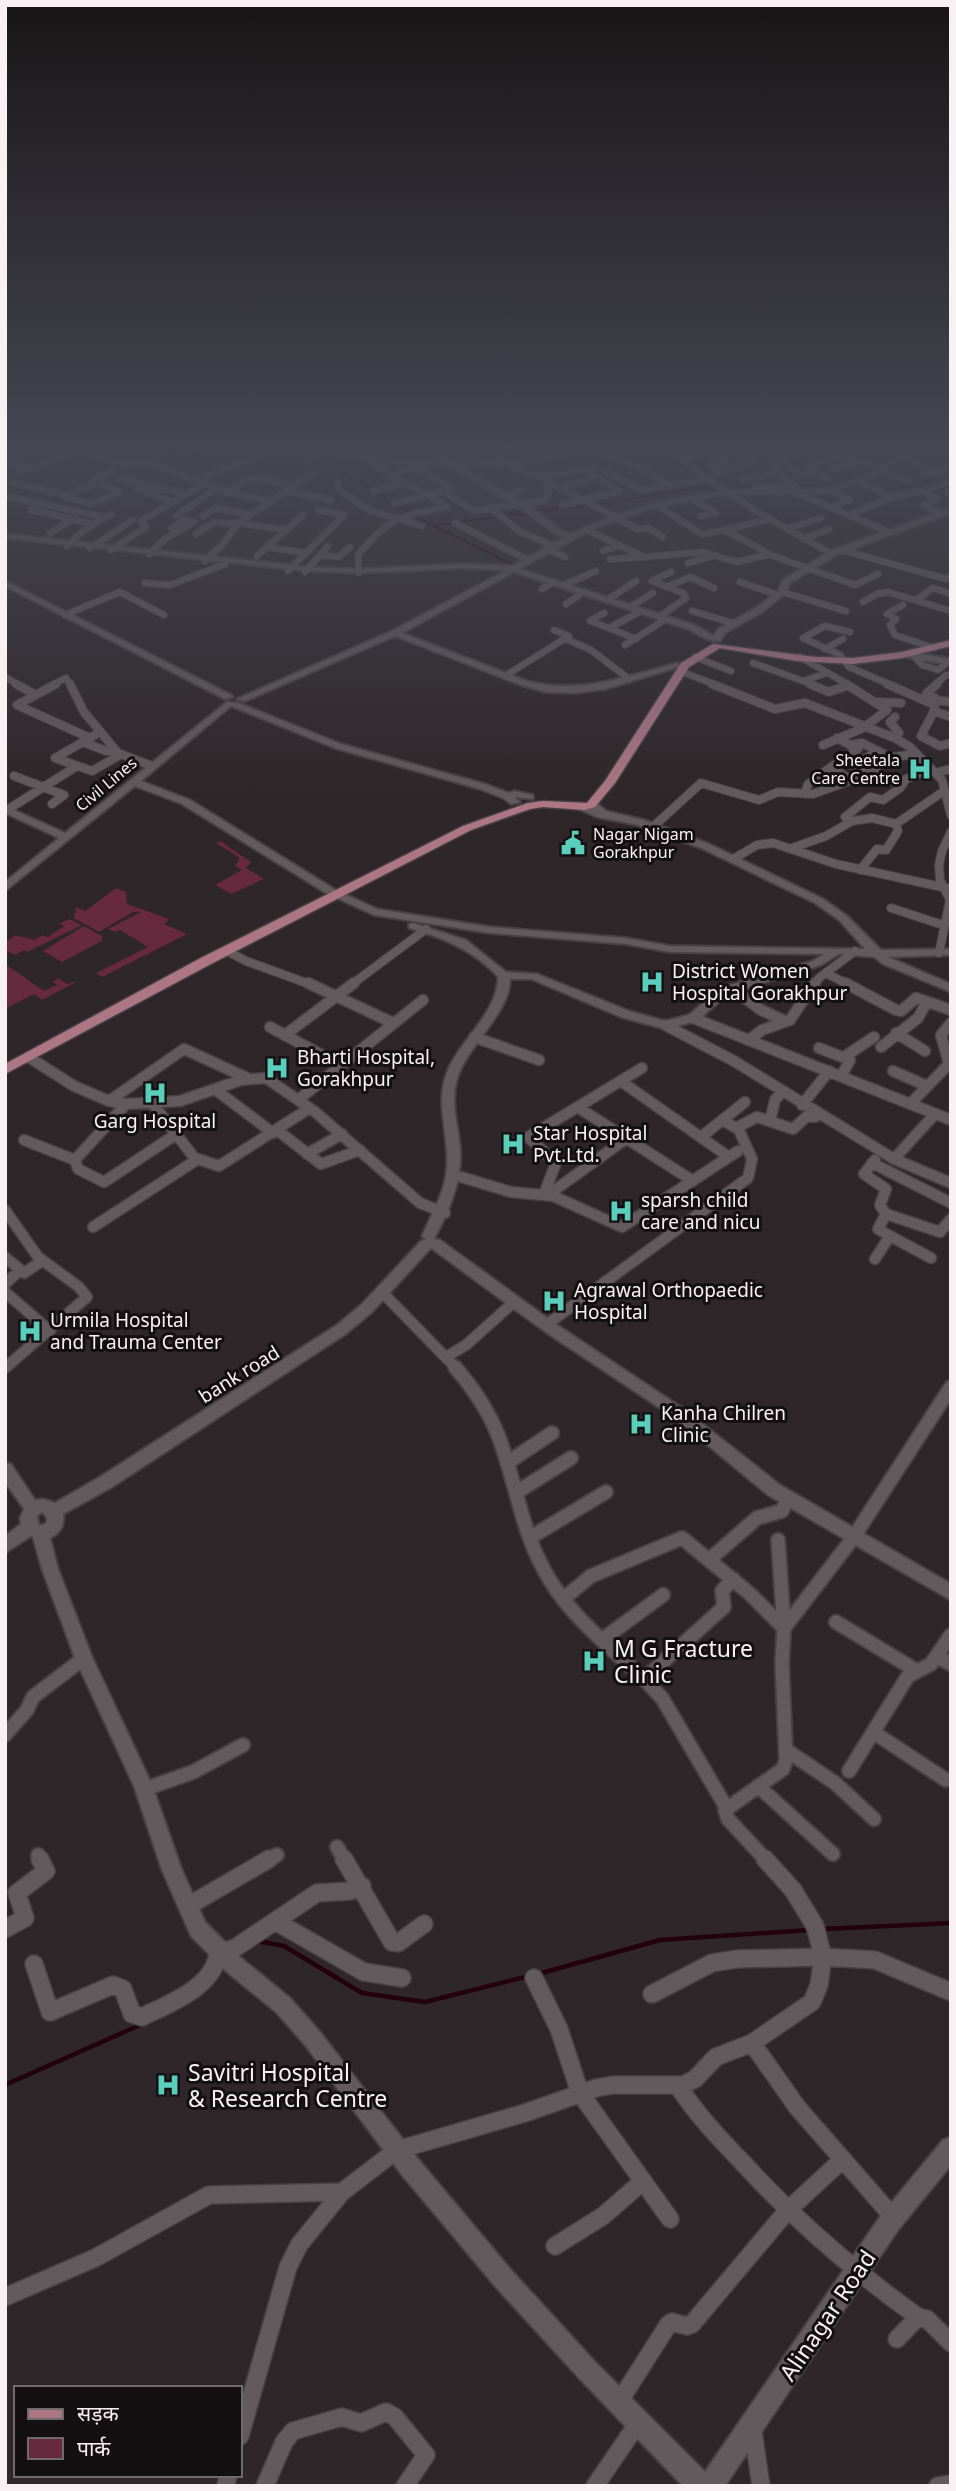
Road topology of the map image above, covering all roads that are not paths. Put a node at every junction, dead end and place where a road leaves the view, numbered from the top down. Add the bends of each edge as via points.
1 (216, 567) edge
2 (260, 567) edge
3 (268, 567) edge
4 (292, 567) edge
5 (309, 567) edge
6 (359, 567) edge
7 (516, 567) edge
8 (908, 567) edge
9 (811, 568) joint
10 (289, 570) junction
11 (306, 570) junction
12 (512, 570) junction
13 (596, 571) dead end
14 (359, 572) junction
15 (878, 575) dead end
16 (949, 578) edge
17 (636, 581) dead end
18 (680, 581) junction
19 (554, 582) junction
20 (740, 582) dead end
21 (145, 583) dead end
22 (5, 585) edge
23 (855, 585) junction
24 (564, 586) junction
25 (667, 587) junction
26 (714, 588) dead end
27 (542, 589) dead end
28 (584, 592) junction
29 (653, 593) dead end
30 (780, 593) junction
31 (877, 594) junction
32 (951, 596) edge
33 (607, 600) junction
34 (916, 600) junction
35 (863, 602) dead end
36 (566, 604) dead end
37 (903, 606) dead end
38 (630, 607) junction
39 (939, 607) junction
40 (641, 611) junction
41 (692, 611) dead end
42 (846, 611) dead end
43 (951, 611) edge
44 (604, 613) dead end
45 (67, 614) junction
46 (164, 615) dead end
47 (662, 618) junction
48 (735, 624) junction
49 (609, 628) junction
50 (836, 628) junction
51 (554, 630) dead end
52 (850, 632) dead end
53 (395, 633) junction
54 (823, 635) dead end
55 (566, 639) junction
56 (635, 639) junction
57 (843, 639) dead end
58 (718, 642) junction
59 (951, 643) edge
60 (625, 645) dead end
61 (934, 648) junction
62 (825, 649) junction
63 (911, 655) junction
64 (695, 657) junction
65 (800, 657) junction
66 (950, 661) edge
67 (753, 663) dead end
68 (846, 663) junction
69 (678, 669) junction
70 (731, 671) dead end
71 (827, 673) junction
72 (951, 675) edge
73 (505, 676) junction
74 (5, 677) edge
75 (629, 679) junction
76 (838, 680) junction
77 (804, 681) junction
78 (846, 686) junction
79 (826, 692) junction
80 (34, 694) junction
81 (233, 701) junction
82 (878, 702) junction
83 (951, 702) edge
84 (901, 703) dead end
85 (810, 705) junction
86 (934, 705) junction
87 (895, 717) dead end
88 (951, 717) edge
89 (866, 725) junction
90 (100, 732) junction
91 (921, 736) junction
92 (837, 738) junction
93 (895, 738) junction
94 (87, 740) junction
95 (951, 743) edge
96 (823, 745) dead end
97 (850, 745) junction
98 (878, 751) junction
99 (912, 751) junction
100 (118, 753) junction
101 (892, 758) junction
102 (838, 760) junction
103 (854, 765) junction
104 (77, 766) junction
105 (152, 766) junction
106 (831, 767) junction
107 (951, 769) edge
108 (932, 771) junction
109 (872, 772) junction
110 (14, 776) dead end
111 (852, 780) junction
112 (132, 782) junction
113 (900, 786) junction
114 (43, 787) junction
115 (946, 789) edge
116 (805, 794) junction
117 (521, 801) junction
118 (949, 802) edge
119 (52, 803) dead end
120 (585, 803) junction
121 (6, 809) edge
122 (951, 816) edge
123 (852, 821) junction
124 (896, 824) junction
125 (654, 826) junction
126 (951, 832) edge
127 (66, 838) junction
128 (792, 848) junction
129 (946, 849) edge
130 (733, 859) junction
131 (941, 865) junction
132 (951, 869) edge
133 (860, 870) junction
134 (5, 888) edge
135 (947, 888) edge
136 (330, 895) junction
137 (891, 908) dead end
138 (943, 925) junction
139 (426, 929) junction
140 (490, 930) junction
141 (477, 951) junction
142 (836, 951) junction
143 (855, 951) junction
144 (221, 952) junction
145 (945, 952) edge
146 (878, 954) junction
147 (825, 973) junction
148 (508, 975) junction
149 (951, 988) edge
150 (733, 989) junction
151 (337, 997) junction
152 (423, 1000) dead end
153 (928, 1002) junction
154 (122, 1003) junction
155 (951, 1008) edge
156 (693, 1018) junction
157 (785, 1021) junction
158 (393, 1023) junction
159 (951, 1023) edge
160 (666, 1025) junction
161 (270, 1027) dead end
162 (896, 1033) junction
163 (285, 1035) junction
164 (476, 1037) junction
165 (874, 1037) dead end
166 (749, 1040) junction
167 (881, 1047) dead end
168 (819, 1048) dead end
169 (925, 1051) dead end
170 (844, 1057) junction
171 (30, 1058) junction
172 (539, 1060) dead end
173 (5, 1062) edge
174 (340, 1065) junction
175 (950, 1065) edge
176 (642, 1069) dead end
177 (5, 1070) edge
178 (829, 1070) junction
179 (893, 1071) dead end
180 (842, 1075) junction
181 (247, 1078) junction
182 (622, 1082) junction
183 (927, 1086) junction
184 (216, 1090) junction
185 (782, 1092) junction
186 (298, 1100) junction
187 (109, 1101) junction
188 (745, 1102) dead end
189 (126, 1104) junction
190 (153, 1104) junction
191 (910, 1104) junction
192 (802, 1105) junction
193 (310, 1108) junction
194 (579, 1108) junction
195 (819, 1114) junction
196 (935, 1114) junction
197 (950, 1118) edge
198 (724, 1121) junction
199 (770, 1121) junction
200 (738, 1128) junction
201 (275, 1131) junction
202 (342, 1134) junction
203 (175, 1135) junction
204 (701, 1137) junction
205 (627, 1138) junction
206 (24, 1140) dead end
207 (360, 1150) junction
208 (881, 1152) junction
209 (307, 1154) junction
210 (894, 1159) junction
211 (75, 1160) junction
212 (196, 1160) junction
213 (872, 1163) junction
214 (461, 1177) junction
215 (693, 1181) junction
216 (951, 1183) edge
217 (546, 1194) junction
218 (951, 1203) edge
219 (5, 1210) edge
220 (442, 1212) junction
221 (886, 1214) junction
222 (951, 1219) edge
223 (93, 1227) dead end
224 (890, 1236) junction
225 (431, 1241) junction
226 (5, 1257) edge
227 (931, 1258) dead end
228 (875, 1259) dead end
229 (41, 1261) junction
230 (19, 1271) junction
231 (5, 1284) edge
232 (5, 1292) edge
233 (382, 1292) junction
234 (514, 1303) junction
235 (547, 1325) junction
236 (50, 1331) junction
237 (446, 1357) junction
238 (5, 1368) edge
239 (951, 1387) edge
240 (552, 1433) dead end
241 (571, 1458) dead end
242 (507, 1463) junction
243 (5, 1469) edge
244 (517, 1492) junction
245 (606, 1492) dead end
246 (788, 1499) junction
247 (33, 1510) junction
248 (54, 1511) junction
249 (34, 1530) junction
250 (531, 1537) junction
251 (853, 1538) junction
252 (778, 1541) dead end
253 (5, 1546) edge
254 (710, 1559) junction
255 (733, 1579) junction
256 (951, 1593) edge
257 (663, 1595) dead end
258 (563, 1599) junction
259 (836, 1622) dead end
260 (784, 1628) junction
261 (951, 1635) edge
262 (603, 1639) junction
263 (938, 1657) junction
264 (84, 1658) junction
265 (951, 1664) edge
266 (917, 1671) junction
267 (644, 1679) junction
268 (873, 1732) junction
269 (5, 1734) edge
270 (243, 1745) dead end
271 (786, 1750) junction
272 (849, 1770) dead end
273 (946, 1780) dead end
274 (758, 1786) junction
275 (145, 1789) junction
276 (726, 1807) junction
277 (874, 1819) dead end
278 (337, 1847) dead end
279 (833, 1854) dead end
280 (38, 1855) dead end
281 (277, 1855) dead end
282 (362, 1886) junction
283 (188, 1906) junction
284 (275, 1922) junction
285 (424, 1924) dead end
286 (5, 1929) edge
287 (222, 1953) junction
288 (823, 1957) junction
289 (34, 1964) dead end
290 (402, 1978) dead end
291 (534, 1978) dead end
292 (951, 1992) edge
293 (652, 1994) dead end
294 (752, 2043) junction
295 (678, 2086) junction
296 (580, 2093) junction
297 (951, 2148) edge
298 (397, 2150) junction
299 (843, 2159) junction
300 (642, 2182) junction
301 (342, 2192) junction
302 (788, 2211) junction
303 (894, 2218) junction
304 (670, 2219) dead end
305 (555, 2246) dead end
306 (856, 2272) junction
307 (5, 2297) edge
308 (918, 2317) junction
309 (897, 2339) dead end
310 (951, 2343) edge
311 (619, 2402) junction
312 (638, 2423) junction
313 (752, 2425) junction
314 (242, 2429) edge
315 (951, 2484) edge
316 (265, 2486) edge
317 (405, 2486) edge
318 (596, 2486) edge
319 (701, 2486) edge
320 (710, 2486) edge
321 (761, 2486) edge
322 (938, 2486) edge

1 - 21 street via 170,585
2 - 10 main road
3 - 10 main road
4 - 10 street
5 - 11 street
6 - 14 street
7 - 12 main road, Civil Lines
8 - 16 street
9 - 23 street
9 - 30 main road via 786,582
10 - 11 main road
11 - 14 main road
12 - 14 main road
12 - 19 main road
12 - 53 main road, Civil Lines
13 - 24 street
15 - 23 street
17 - 33 street
18 - 25 street
18 - 25 street via 668,573 652,581
18 - 26 street via 690,577
19 - 24 main road
19 - 27 street
20 - 30 street
22 - 45 main road
23 - 31 street
24 - 28 main road
25 - 47 street via 686,598
28 - 33 main road
28 - 36 street
29 - 38 street
30 - 42 street
30 - 48 main road
31 - 34 street via 889,592
31 - 35 street
32 - 34 street via 933,588
32 - 39 street
33 - 38 main road
34 - 39 street
37 - 61 street via 887,614 896,618 890,625 895,635
38 - 40 main road
39 - 43 street
40 - 47 main road
40 - 49 street
41 - 48 street
44 - 49 street via 590,621
45 - 46 street via 120,593
45 - 81 main road
47 - 56 street
47 - 58 main road
48 - 58 main road
49 - 56 street
50 - 52 street
50 - 54 street
50 - 62 street via 824,626 803,637
51 - 55 street via 569,635
53 - 73 main road
53 - 81 main road, Civil Lines
55 - 73 street
55 - 75 street via 591,650
56 - 60 street
57 - 62 street
58 - 64 main road
58 - 65 main road
58 - 69 main road
59 - 61 main road
61 - 63 main road
62 - 68 street
63 - 66 main road
63 - 68 main road
64 - 69 main road
64 - 70 street
65 - 68 main road
65 - 71 street
67 - 77 street
68 - 76 street via 845,675
68 - 86 street
69 - 75 main road
69 - 85 street via 775,709
69 - 120 main road via 609,783
71 - 76 street
71 - 77 street
72 - 86 street via 926,694
73 - 75 main road via 559,690
74 - 80 street
76 - 78 street
77 - 79 street
78 - 79 street
78 - 82 street
79 - 85 street
80 - 90 street via 66,678
80 - 94 street via 17,705
81 - 105 main road, Civil Lines
81 - 117 main road via 338,746
82 - 84 street
82 - 89 street via 886,711
83 - 86 street
85 - 89 street
86 - 88 street
86 - 91 street
87 - 93 street via 890,722 900,733
89 - 92 street
89 - 93 street
90 - 94 street
90 - 100 street
91 - 95 street via 940,746
91 - 99 street
92 - 96 street
92 - 97 street
93 - 99 street
94 - 100 street
94 - 104 street via 55,758
97 - 98 street via 860,742
97 - 102 street via 858,750
98 - 101 street
98 - 103 street
99 - 101 street
99 - 108 street
100 - 104 street via 94,771
100 - 105 street
101 - 109 street
102 - 103 street
102 - 106 street
103 - 109 street
104 - 114 street
105 - 112 main road, Civil Lines
106 - 111 street
106 - 116 street via 808,784
107 - 108 street
108 - 113 street via 906,779
108 - 115 street
109 - 111 street
109 - 113 street
110 - 114 street
111 - 116 street
112 - 127 main road, Civil Lines
112 - 136 main road via 175,800
113 - 123 street via 883,800 870,797 845,816
114 - 119 street via 64,795
114 - 121 street
115 - 118 street
115 - 124 street
116 - 125 street via 778,792 759,800 701,783
117 - 120 main road
117 - 136 main road
118 - 122 street
120 - 125 main road via 602,813
121 - 127 main road
123 - 124 street via 872,818
123 - 128 street
124 - 133 street via 898,831 886,850 877,849
125 - 130 main road
126 - 129 street
127 - 134 main road, Civil Lines
128 - 130 street via 765,842
128 - 133 street
129 - 131 street
130 - 146 main road via 819,901
131 - 132 street
131 - 135 street
133 - 135 street
135 - 138 street via 950,900
136 - 139 main road via 344,908
136 - 140 main road via 374,912
136 - 144 main road
137 - 138 street
138 - 145 street
139 - 141 main road
139 - 151 street
140 - 141 main road via 477,940
140 - 142 main road via 670,949
141 - 148 main road
142 - 143 main road
142 - 150 main road via 817,963
143 - 146 main road
143 - 147 street
144 - 151 street
144 - 154 main road
145 - 146 main road
146 - 149 main road
147 - 153 street via 898,1011 914,998
147 - 157 street
148 - 160 main road via 533,976 625,1014
148 - 164 main road
150 - 156 main road via 724,991
150 - 157 street
151 - 158 street
151 - 163 street
152 - 158 street
153 - 155 street
153 - 162 street via 918,1018
154 - 171 main road
154 - 173 main road
156 - 160 main road
156 - 166 street
157 - 166 street
158 - 174 street
159 - 175 street via 941,1035
160 - 185 street
161 - 163 street
162 - 167 street
162 - 169 street
163 - 174 street
164 - 172 street
164 - 214 main road via 454,1088
164 - 220 main road via 454,1068 448,1087 453,1175
165 - 170 street
166 - 178 street
168 - 170 street
170 - 180 street via 851,1061
171 - 177 main road
171 - 187 street
174 - 186 street
175 - 183 street
176 - 182 street
178 - 180 street
178 - 192 street
179 - 183 street
180 - 191 street
181 - 184 street
181 - 186 street via 265,1078
181 - 187 street via 184,1049
182 - 194 street
182 - 204 street
183 - 191 street
184 - 190 street
184 - 201 street
185 - 192 street
185 - 199 street
186 - 193 street
187 - 189 street
188 - 198 street
189 - 190 street
189 - 211 street
190 - 203 street
191 - 196 street
192 - 195 street
193 - 201 street
193 - 202 street
194 - 205 street
194 - 217 street via 528,1137 556,1163
195 - 199 street via 807,1116 793,1129
195 - 208 street
196 - 197 street
196 - 210 street
198 - 200 street
198 - 204 street
199 - 200 street via 756,1117
200 - 235 street via 753,1159 748,1178
201 - 209 street
201 - 212 street via 219,1166
202 - 207 street
202 - 209 street
203 - 211 street via 104,1182 78,1170
203 - 212 street
204 - 215 street via 734,1154
205 - 215 street
205 - 217 street
206 - 211 street
207 - 209 street via 323,1164
207 - 220 street via 420,1203
208 - 210 street
208 - 213 street
210 - 216 street
212 - 223 street
213 - 218 street
213 - 221 street via 864,1174 886,1189 880,1205
214 - 217 street via 511,1192
214 - 220 main road
215 - 217 street via 622,1227
219 - 229 street
220 - 225 main road
221 - 222 street via 940,1232
221 - 224 street via 878,1229
224 - 227 street
224 - 228 street
225 - 233 main road, bank road
225 - 234 main road
226 - 230 street
229 - 230 street via 27,1272
229 - 236 street via 86,1297
230 - 231 street
232 - 236 street
233 - 237 street
233 - 248 main road, bank road via 342,1329 301,1357
234 - 235 main road
234 - 237 street via 466,1346
235 - 246 main road via 680,1414
236 - 238 street
237 - 242 street via 496,1430
239 - 251 street
240 - 242 street
241 - 244 street
242 - 244 street
243 - 247 main road
244 - 250 street
245 - 250 street
246 - 251 main road
246 - 254 street via 782,1511 757,1518
247 - 248 main road via 47,1507
247 - 249 main road via 27,1517
248 - 249 main road via 54,1525
249 - 253 main road
249 - 264 main road
250 - 258 street via 542,1568
251 - 256 main road
251 - 260 street
252 - 260 street
254 - 255 street
254 - 258 street via 688,1540 678,1539 591,1576
255 - 260 street
255 - 267 street via 722,1591 724,1607
257 - 262 street
258 - 262 street
259 - 266 street
260 - 271 street
261 - 263 street
262 - 267 street
263 - 265 street
263 - 266 street
264 - 269 street via 33,1697
264 - 275 main road
266 - 268 street via 908,1676
267 - 276 street via 662,1698
268 - 272 street
268 - 273 street
270 - 275 street via 192,1772
271 - 274 street via 783,1769
271 - 277 street via 835,1783
274 - 276 street
274 - 279 street
275 - 283 main road
276 - 288 street via 728,1819 793,1890 817,1930
278 - 282 street
280 - 286 street via 46,1871 17,1893 25,1918
281 - 283 street
282 - 284 street via 348,1894 317,1893
282 - 285 street via 392,1942 398,1943
283 - 287 main road via 198,1929
284 - 287 street
284 - 290 street via 364,1972
287 - 289 street via 199,1985 142,2017 132,2014 123,1990 113,1985 50,2011
287 - 298 main road via 283,2005
288 - 292 street via 875,1960
288 - 293 street via 712,1963
288 - 294 street via 811,2002
291 - 296 street via 559,2029
294 - 295 street via 716,2057 695,2079
294 - 299 street via 786,2093
295 - 296 street via 613,2085
295 - 302 street via 696,2113
296 - 298 street
296 - 300 street
297 - 303 main road, Alinagar Road
298 - 301 street
298 - 311 main road via 503,2278
299 - 302 street
299 - 303 street
300 - 304 street
300 - 305 street via 603,2216
301 - 307 street via 209,2195 95,2258
301 - 314 street via 299,2245 288,2267
302 - 306 street
302 - 311 street via 692,2324 668,2325
303 - 306 main road, Alinagar Road
306 - 308 street
306 - 313 main road, Alinagar Road
308 - 309 street
308 - 310 street via 927,2319
311 - 312 main road
312 - 318 street
312 - 319 main road
313 - 320 main road, Alinagar Road
313 - 321 street
315 - 322 street
316 - 317 street via 293,2431 342,2417 362,2423 386,2412 426,2455

